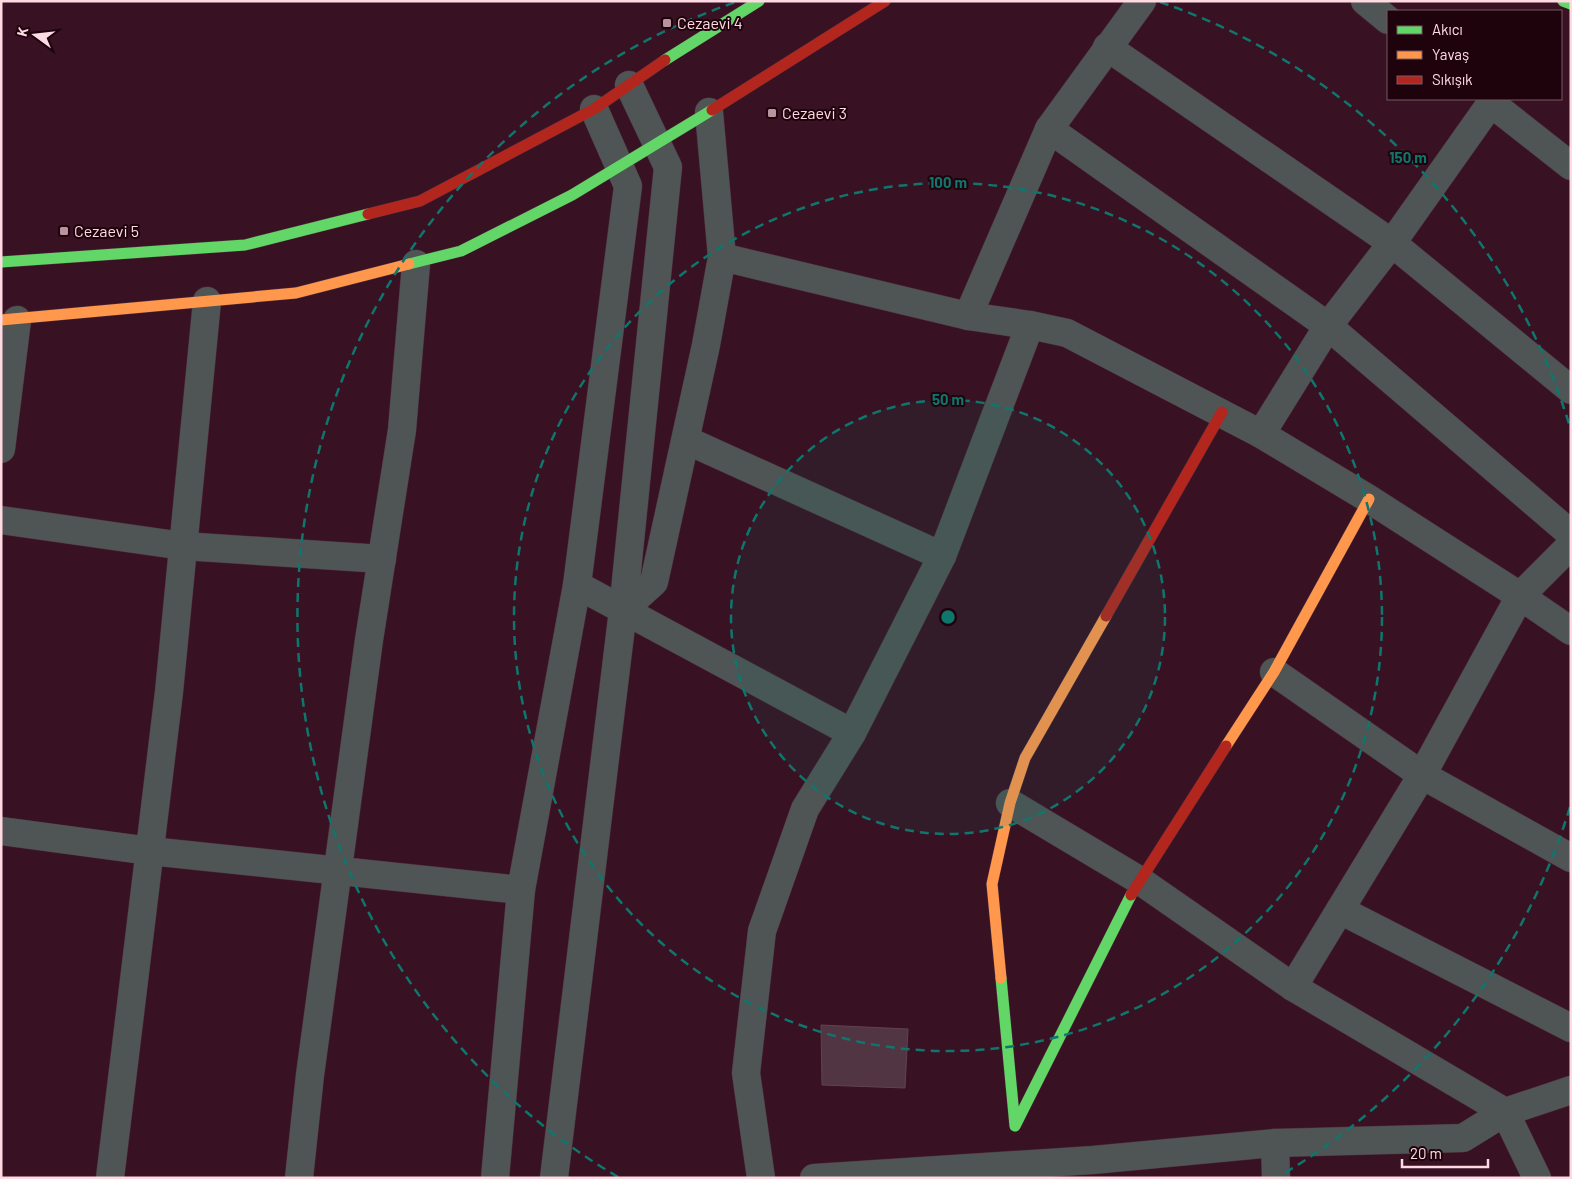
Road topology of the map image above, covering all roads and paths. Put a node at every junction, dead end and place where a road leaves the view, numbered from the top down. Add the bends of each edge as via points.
1 (759, 1) edge
2 (885, 1) edge
3 (1142, 1) edge
4 (1365, 1) edge
5 (1563, 1) edge
6 (1571, 4) edge
7 (1387, 19) edge
8 (1107, 47) junction
9 (628, 85) junction
10 (1488, 101) edge
11 (594, 109) junction
12 (709, 112) junction
13 (1049, 129) junction
14 (658, 142) junction
15 (621, 166) junction
16 (1571, 166) edge
17 (1392, 243) junction
18 (722, 257) junction
19 (1, 262) edge
20 (416, 264) junction
21 (207, 301) junction
22 (968, 316) junction
23 (9, 320) edge
24 (1030, 325) junction
25 (1328, 326) junction
26 (1571, 390) edge
27 (1222, 412) junction
28 (1261, 434) junction
29 (686, 440) junction
30 (1, 449) edge
31 (1369, 499) junction
32 (1, 520) edge
33 (1571, 534) edge
34 (1571, 545) edge
35 (183, 546) junction
36 (942, 556) junction
37 (382, 558) junction
38 (577, 585) junction
39 (1520, 596) junction
40 (623, 610) junction
41 (1571, 631) edge
42 (1274, 672) junction
43 (852, 733) junction
44 (1422, 776) junction
45 (1010, 803) junction
46 (1, 831) edge
47 (150, 851) junction
48 (1571, 858) edge
49 (338, 871) junction
50 (1139, 880) junction
51 (521, 890) junction
52 (1340, 910) junction
53 (1293, 987) junction
54 (1571, 1028) edge
55 (1571, 1090) edge
56 (1505, 1112) junction
57 (1015, 1126) junction
58 (1274, 1143) junction
59 (1009, 1164) junction
60 (1093, 1169) edge
61 (893, 1175) edge
62 (1536, 1177) edge
63 (110, 1178) edge
64 (299, 1178) edge
65 (494, 1178) edge
66 (554, 1178) edge
67 (761, 1178) edge
68 (814, 1178) edge
69 (1276, 1178) edge

1 - 9 main road
2 - 12 main road
3 - 8 street
4 - 7 street
5 - 6 main road
8 - 13 street
8 - 17 street
9 - 11 main road
9 - 14 street
10 - 16 street
10 - 17 street
11 - 15 street
11 - 19 main road via 420,201 245,245
12 - 14 main road
12 - 18 street
13 - 22 street
13 - 25 street
14 - 15 main road
14 - 40 street via 668,167
15 - 20 main road via 572,195 461,251
15 - 38 street via 628,186
17 - 25 street
17 - 26 street
18 - 22 street
18 - 29 street
20 - 21 main road via 296,293
20 - 37 street via 402,430
21 - 23 main road
21 - 35 street
22 - 24 street
23 - 30 street
24 - 27 street via 1067,333
24 - 36 street
25 - 28 street
25 - 33 street
27 - 28 street
27 - 45 main road via 1025,758
28 - 31 street
29 - 36 street
29 - 40 street via 654,582
31 - 39 street
31 - 42 main road
32 - 35 street
34 - 39 street
35 - 37 street
35 - 47 street
36 - 43 street
37 - 49 street
38 - 40 street
38 - 51 street
39 - 41 street
39 - 44 street
40 - 43 street
40 - 66 street
42 - 44 street
42 - 50 main road
43 - 67 street via 804,809 762,931 746,1073
44 - 48 street
44 - 52 street
45 - 50 street
45 - 57 main road via 992,884
46 - 47 street
47 - 49 street
47 - 63 street
49 - 51 street
49 - 64 street
50 - 53 street
50 - 57 main road
51 - 65 street
52 - 53 street
52 - 54 street
53 - 56 street
55 - 56 street
56 - 58 street via 1464,1138
56 - 62 street
57 - 59 street
58 - 60 street
58 - 69 street
59 - 60 street
59 - 61 street
61 - 68 street

